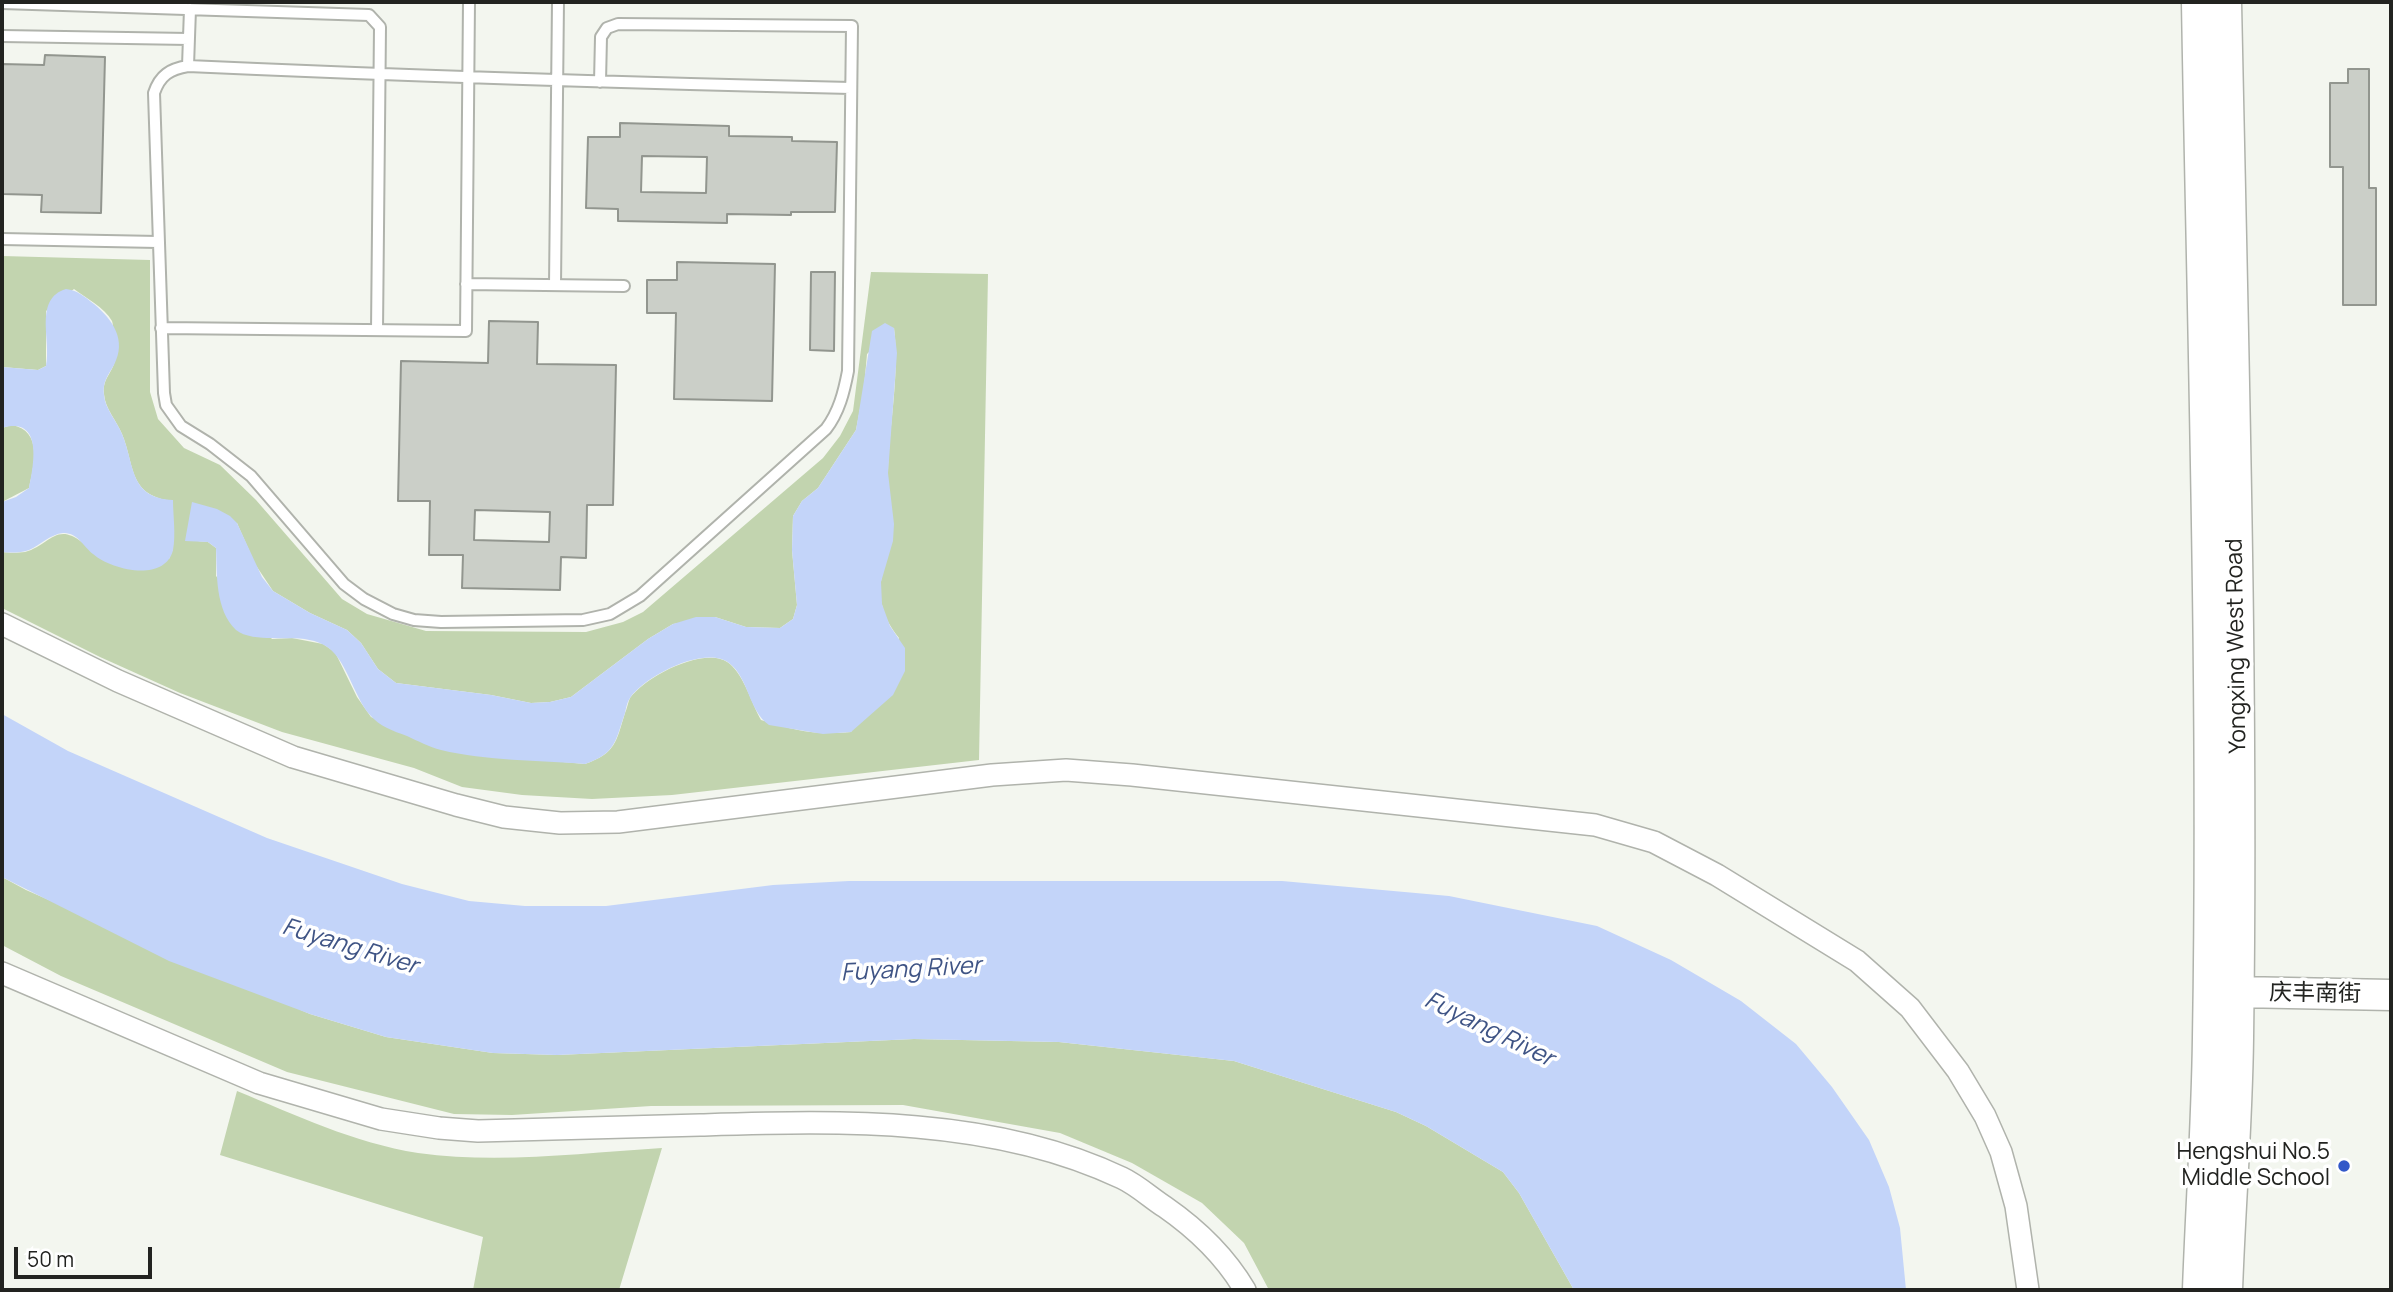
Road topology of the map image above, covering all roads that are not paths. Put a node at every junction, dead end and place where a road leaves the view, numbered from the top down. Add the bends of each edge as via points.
1 (469, 2) edge
2 (558, 2) edge
3 (2197, 2) edge
4 (2226, 2) edge
5 (2, 3) edge
6 (190, 9) junction
7 (2, 36) edge
8 (189, 39) junction
9 (188, 66) junction
10 (380, 74) junction
11 (468, 78) junction
12 (557, 81) junction
13 (600, 82) junction
14 (852, 88) junction
15 (2, 239) edge
16 (158, 242) junction
17 (466, 284) junction
18 (555, 285) junction
19 (624, 286) dead end
20 (161, 328) junction
21 (377, 330) junction
22 (2, 624) edge
23 (2, 973) edge
24 (2238, 992) junction
25 (2391, 995) edge
26 (1245, 1290) edge
27 (2028, 1290) edge
28 (2198, 1290) edge
29 (2227, 1290) edge

1 - 11 lane
2 - 12 lane
3 - 28 main road, Yongxing West Road via 2209,852 2208,1041
4 - 24 main road, Yongxing West Road via 2238,618
5 - 6 lane
6 - 8 lane
6 - 10 lane via 369,15 380,27
7 - 8 lane
8 - 9 lane
9 - 10 lane
9 - 16 lane via 166,73 154,93
10 - 11 lane
10 - 21 lane
11 - 12 lane
11 - 17 lane
12 - 13 lane
12 - 18 lane
13 - 14 lane
13 - 14 lane via 601,37 618,24 852,26
14 - 20 lane via 848,371 833,420 640,596 610,614 583,620 441,622 393,614 363,599 344,584 251,477 171,414 163,393
15 - 16 lane
16 - 20 lane
17 - 18 lane
17 - 21 lane via 466,331
18 - 19 lane
20 - 21 lane
22 - 27 street via 118,681 293,757 504,817 560,823 618,822 992,775 1066,770 1594,825 1654,842 1857,961 1910,1008 1958,1072 2001,1152 2016,1206
23 - 26 street via 259,1083 393,1121 478,1130 788,1122 902,1126 999,1138 1064,1154 1124,1179 1194,1227 1232,1268
24 - 25 main road, 庆丰南街
24 - 29 main road, Yongxing West Road

